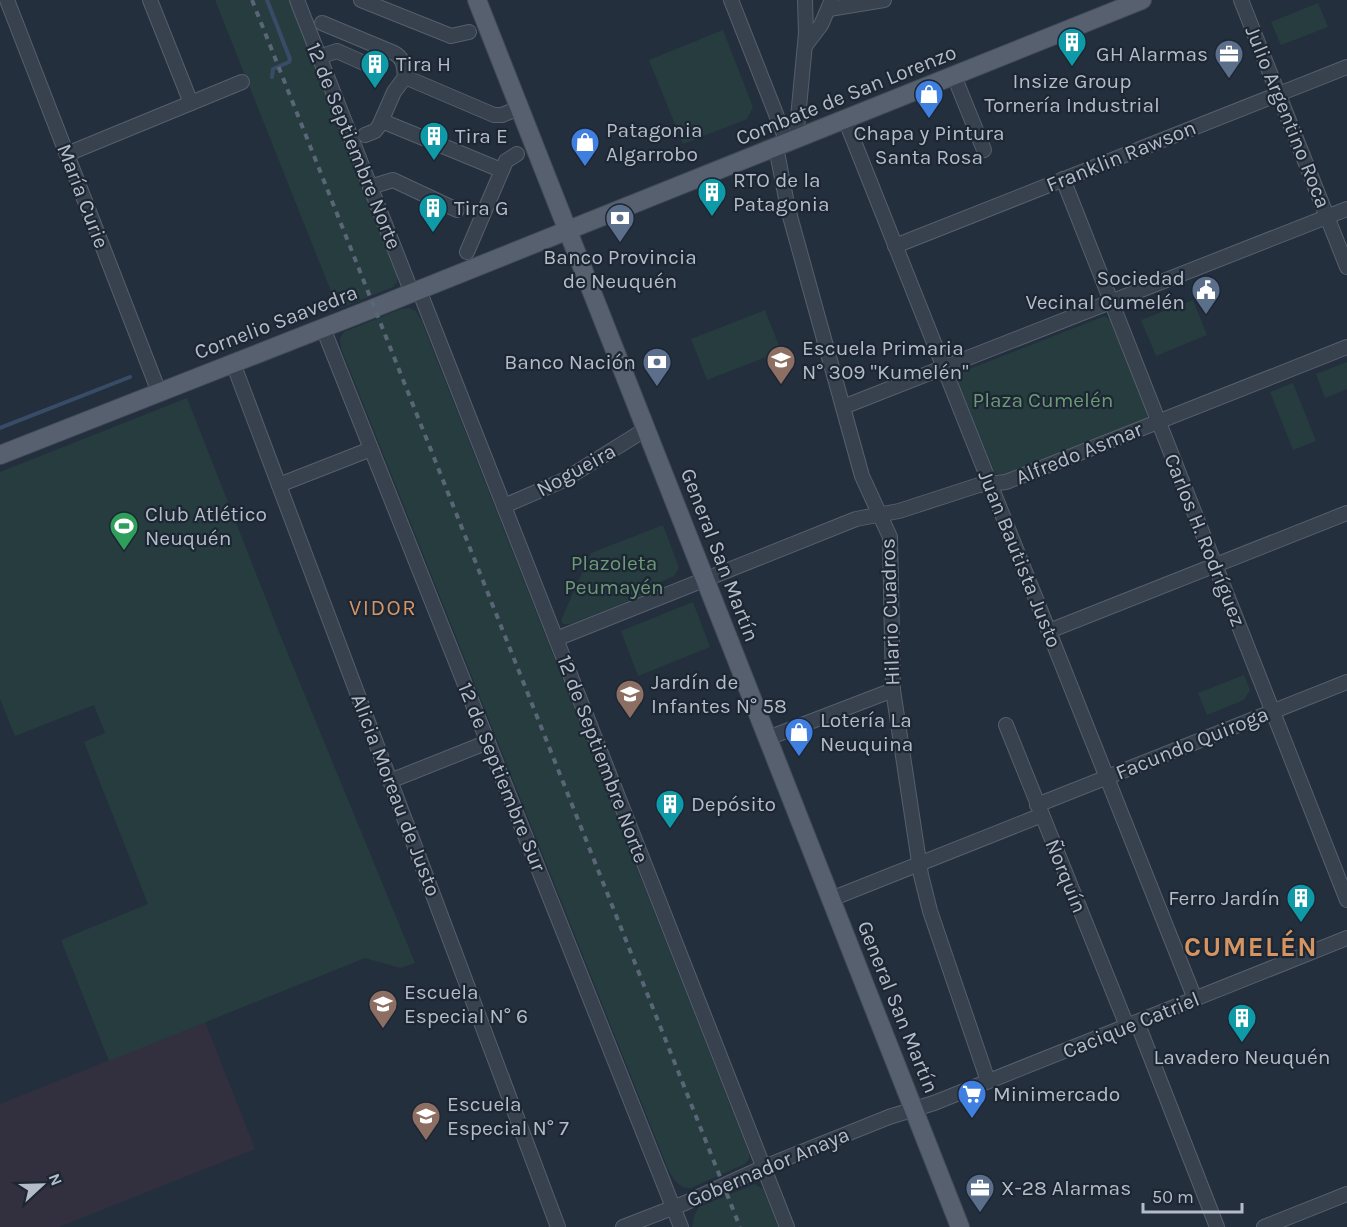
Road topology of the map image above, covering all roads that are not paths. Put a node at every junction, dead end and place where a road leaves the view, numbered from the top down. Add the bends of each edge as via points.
1 (7, 0) edge
2 (150, 0) edge
3 (297, 0) edge
4 (361, 0) edge
5 (477, 0) edge
6 (731, 0) edge
7 (738, 0) edge
8 (805, 0) edge
9 (884, 0) edge
10 (1142, 0) edge
11 (1241, 0) edge
12 (830, 4) edge
13 (740, 22) junction
14 (322, 23) dead end
15 (469, 32) dead end
16 (805, 46) junction
17 (319, 57) junction
18 (364, 63) dead end
19 (1347, 67) edge
20 (954, 76) junction
21 (405, 77) junction
22 (242, 82) dead end
23 (1279, 94) junction
24 (191, 103) junction
25 (519, 108) junction
26 (845, 119) junction
27 (382, 121) junction
28 (365, 135) dead end
29 (786, 143) junction
30 (984, 150) dead end
31 (67, 154) junction
32 (517, 154) dead end
33 (501, 170) junction
34 (1063, 179) junction
35 (370, 188) junction
36 (1347, 209) edge
37 (457, 210) dead end
38 (1327, 217) junction
39 (568, 231) junction
40 (895, 246) junction
41 (467, 252) dead end
42 (1347, 267) edge
43 (416, 291) junction
44 (1111, 302) junction
45 (323, 328) junction
46 (1347, 348) edge
47 (233, 363) junction
48 (944, 368) junction
49 (159, 392) junction
50 (843, 407) junction
51 (1158, 422) junction
52 (646, 429) junction
53 (371, 449) junction
54 (0, 454) edge
55 (990, 484) junction
56 (279, 485) junction
57 (504, 506) junction
58 (1347, 513) edge
59 (880, 514) junction
60 (1215, 565) junction
61 (705, 579) junction
62 (1049, 631) junction
63 (556, 639) junction
64 (1347, 682) edge
65 (893, 690) junction
66 (1273, 712) junction
67 (1006, 725) dead end
68 (768, 738) junction
69 (488, 742) junction
70 (1107, 777) junction
71 (390, 781) junction
72 (1040, 810) junction
73 (919, 864) junction
74 (831, 899) junction
75 (1347, 900) edge
76 (1347, 938) edge
77 (1195, 999) junction
78 (1132, 1024) junction
79 (988, 1082) junction
80 (914, 1109) junction
81 (764, 1167) junction
82 (1347, 1194) edge
83 (674, 1207) junction
84 (558, 1227) edge
85 (622, 1227) edge
86 (681, 1227) edge
87 (787, 1227) edge
88 (960, 1227) edge
89 (1217, 1227) edge
90 (1264, 1227) edge

1 - 31 street, María Curie
2 - 24 street
3 - 17 street, 12 de Septiembre Norte
4 - 15 street via 451,36
5 - 25 main road, General San Martín
6 - 13 street
7 - 13 street
8 - 16 street
9 - 12 street
10 - 20 main road, Combate de San Lorenzo
11 - 23 street, Julio Argentino Roca
12 - 16 street via 821,25
13 - 29 street
14 - 21 street via 398,55
16 - 29 street
17 - 18 street via 337,51
17 - 35 street, 12 de Septiembre Norte
19 - 23 street, Franklin Rawson
20 - 26 main road, Combate de San Lorenzo
20 - 30 street
21 - 25 street via 494,116
21 - 27 street
22 - 24 street
23 - 34 street, Franklin Rawson
23 - 38 street, Julio Argentino Roca
24 - 31 street
25 - 39 main road, General San Martín
26 - 29 main road, Combate de San Lorenzo
26 - 40 street, Juan Bautista Justo
27 - 28 street via 375,131
27 - 33 street
29 - 39 main road, Combate de San Lorenzo
29 - 50 street, Hilario Cuadros via 784,197
31 - 49 street, María Curie
32 - 33 street via 506,160
33 - 41 street
34 - 40 street, Franklin Rawson
34 - 44 street, Carlos H. Rodríguez
35 - 37 street via 393,180
35 - 43 street, 12 de Septiembre Norte
36 - 38 street
38 - 42 street, Julio Argentino Roca
38 - 44 street
39 - 43 main road, Cornelio Saavedra
39 - 52 main road, General San Martín
40 - 48 street, Juan Bautista Justo
43 - 45 main road, Cornelio Saavedra
43 - 57 street, 12 de Septiembre Norte
44 - 48 street
44 - 51 street, Carlos H. Rodríguez
45 - 47 main road, Cornelio Saavedra
45 - 53 street, 12 de Septiembre Sur
46 - 51 street, Alfredo Asmar
47 - 49 main road, Cornelio Saavedra
47 - 56 street, Alicia Moreau de Justo
48 - 50 street
48 - 55 street, Juan Bautista Justo
49 - 54 main road, Cornelio Saavedra
50 - 59 street, Hilario Cuadros via 866,486
51 - 55 street, Alfredo Asmar via 1006,482
51 - 60 street, Carlos H. Rodríguez
52 - 57 street, Nogueira via 564,480
52 - 61 main road, General San Martín
53 - 56 street
53 - 69 street, 12 de Septiembre Sur
55 - 59 street, Alfredo Asmar
55 - 62 street, Juan Bautista Justo
56 - 71 street, Alicia Moreau de Justo
57 - 63 street, 12 de Septiembre Norte
58 - 60 street
59 - 61 street, Alfredo Asmar via 856,519
59 - 65 street, Hilario Cuadros via 891,546
60 - 62 street
60 - 66 street, Carlos H. Rodríguez
61 - 63 street, Alfredo Asmar
61 - 68 main road, General San Martín
62 - 70 street, Juan Bautista Justo
63 - 81 street, 12 de Septiembre Norte
64 - 66 street, Facundo Quiroga
65 - 68 street
65 - 73 street, Hilario Cuadros
66 - 70 street, Facundo Quiroga
66 - 75 street, Carlos H. Rodríguez
67 - 72 street, Ñorquín
68 - 74 main road, General San Martín
69 - 71 street
69 - 83 street, 12 de Septiembre Sur
70 - 72 street, Facundo Quiroga
70 - 77 street, Juan Bautista Justo
71 - 84 street, Alicia Moreau de Justo
72 - 73 street, Facundo Quiroga
72 - 78 street, Ñorquín
73 - 74 street, Facundo Quiroga
73 - 79 street, Hilario Cuadros via 928,905
74 - 80 main road, General San Martín
76 - 77 street, Cacique Catriel
77 - 78 street, Cacique Catriel
78 - 79 street, Cacique Catriel
78 - 89 street
79 - 80 street, Cacique Catriel
80 - 81 street, Gobernador Anaya
80 - 88 main road, General San Martín
81 - 83 street, Gobernador Anaya
81 - 87 street, 12 de Septiembre Norte
82 - 90 street
83 - 85 street, Gobernador Anaya
83 - 86 street, 12 de Septiembre Sur

